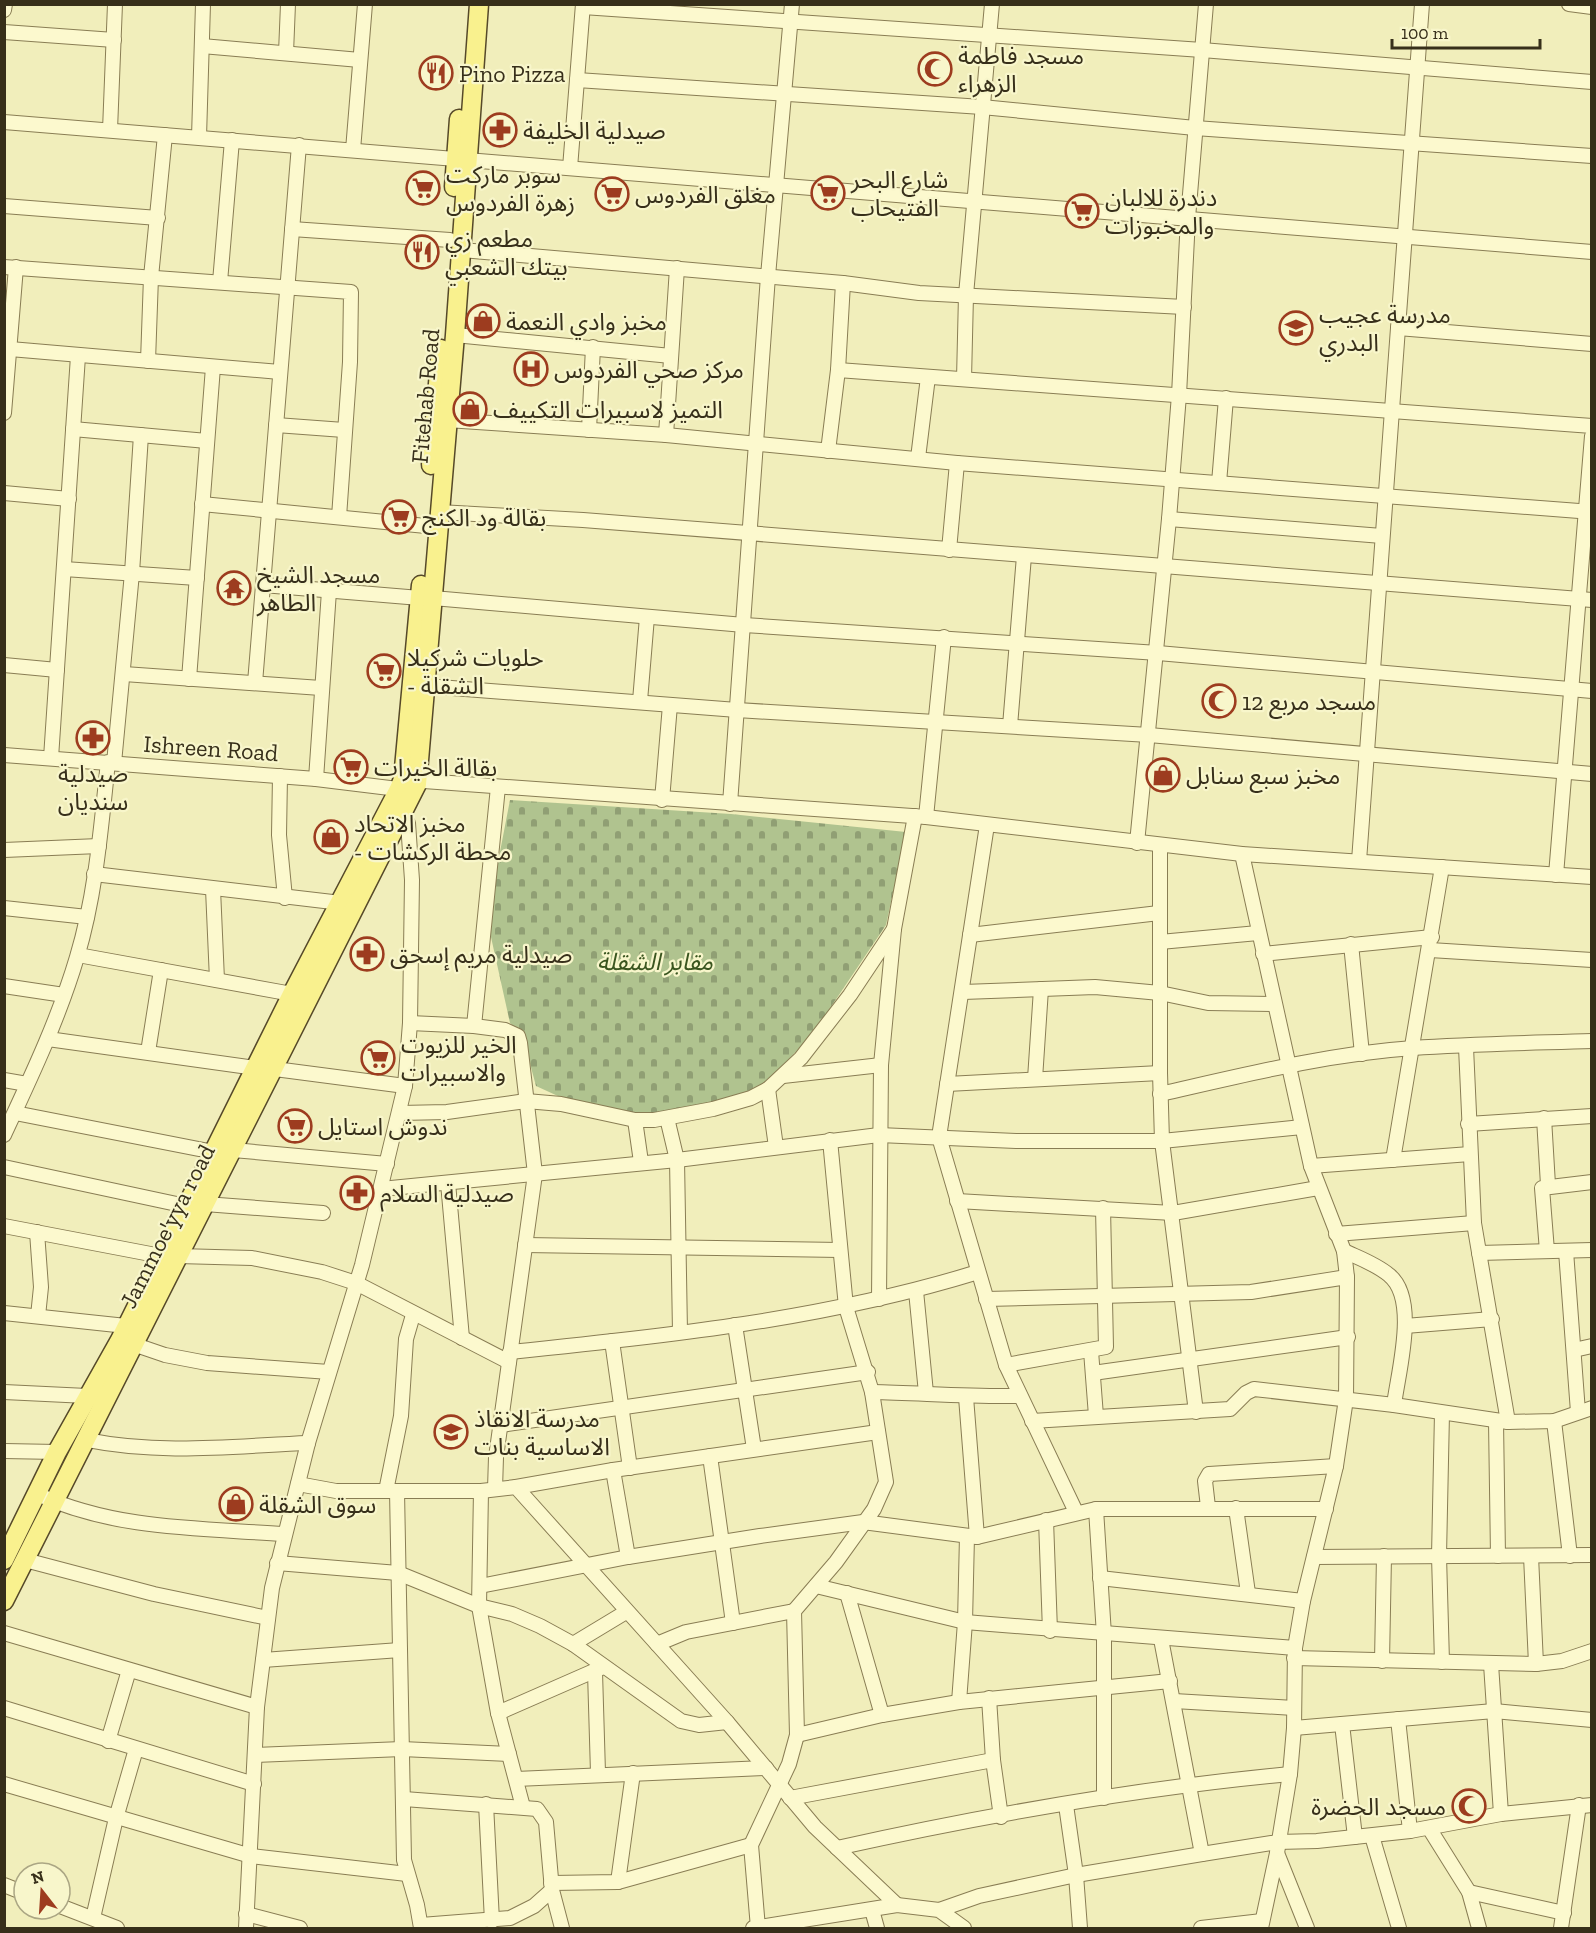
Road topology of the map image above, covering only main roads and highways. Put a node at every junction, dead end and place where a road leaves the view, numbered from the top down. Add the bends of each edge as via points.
1 (467, 4) edge
2 (479, 4) edge
3 (462, 158) junction
4 (456, 245) junction
5 (433, 519) junction
6 (426, 598) junction
7 (408, 785) junction
8 (365, 871) junction
9 (170, 1256) junction
10 (126, 1337) junction
11 (5, 1556) edge
12 (4, 1601) edge

1 - 3 main road, Fitehab Road
2 - 3 main road, Fitehab Road
3 - 4 main road, Fitehab Road
4 - 5 main road, Fitehab Road
4 - 5 main road, Fitehab Road via 455,335
5 - 6 main road, Fitehab Road
6 - 7 main road, Fitehab Road
6 - 7 main road, Fitehab Road via 426,686
7 - 8 main road
8 - 9 main road, Jammoe'yya road via 275,1069 206,1204
8 - 9 main road, Jammoe'yya road via 341,903 292,994 186,1206
9 - 10 main road, Jammoe'yya road
10 - 11 main road, Jammoe'yya road via 87,1396
10 - 12 main road, Jammoe'yya road via 87,1440

